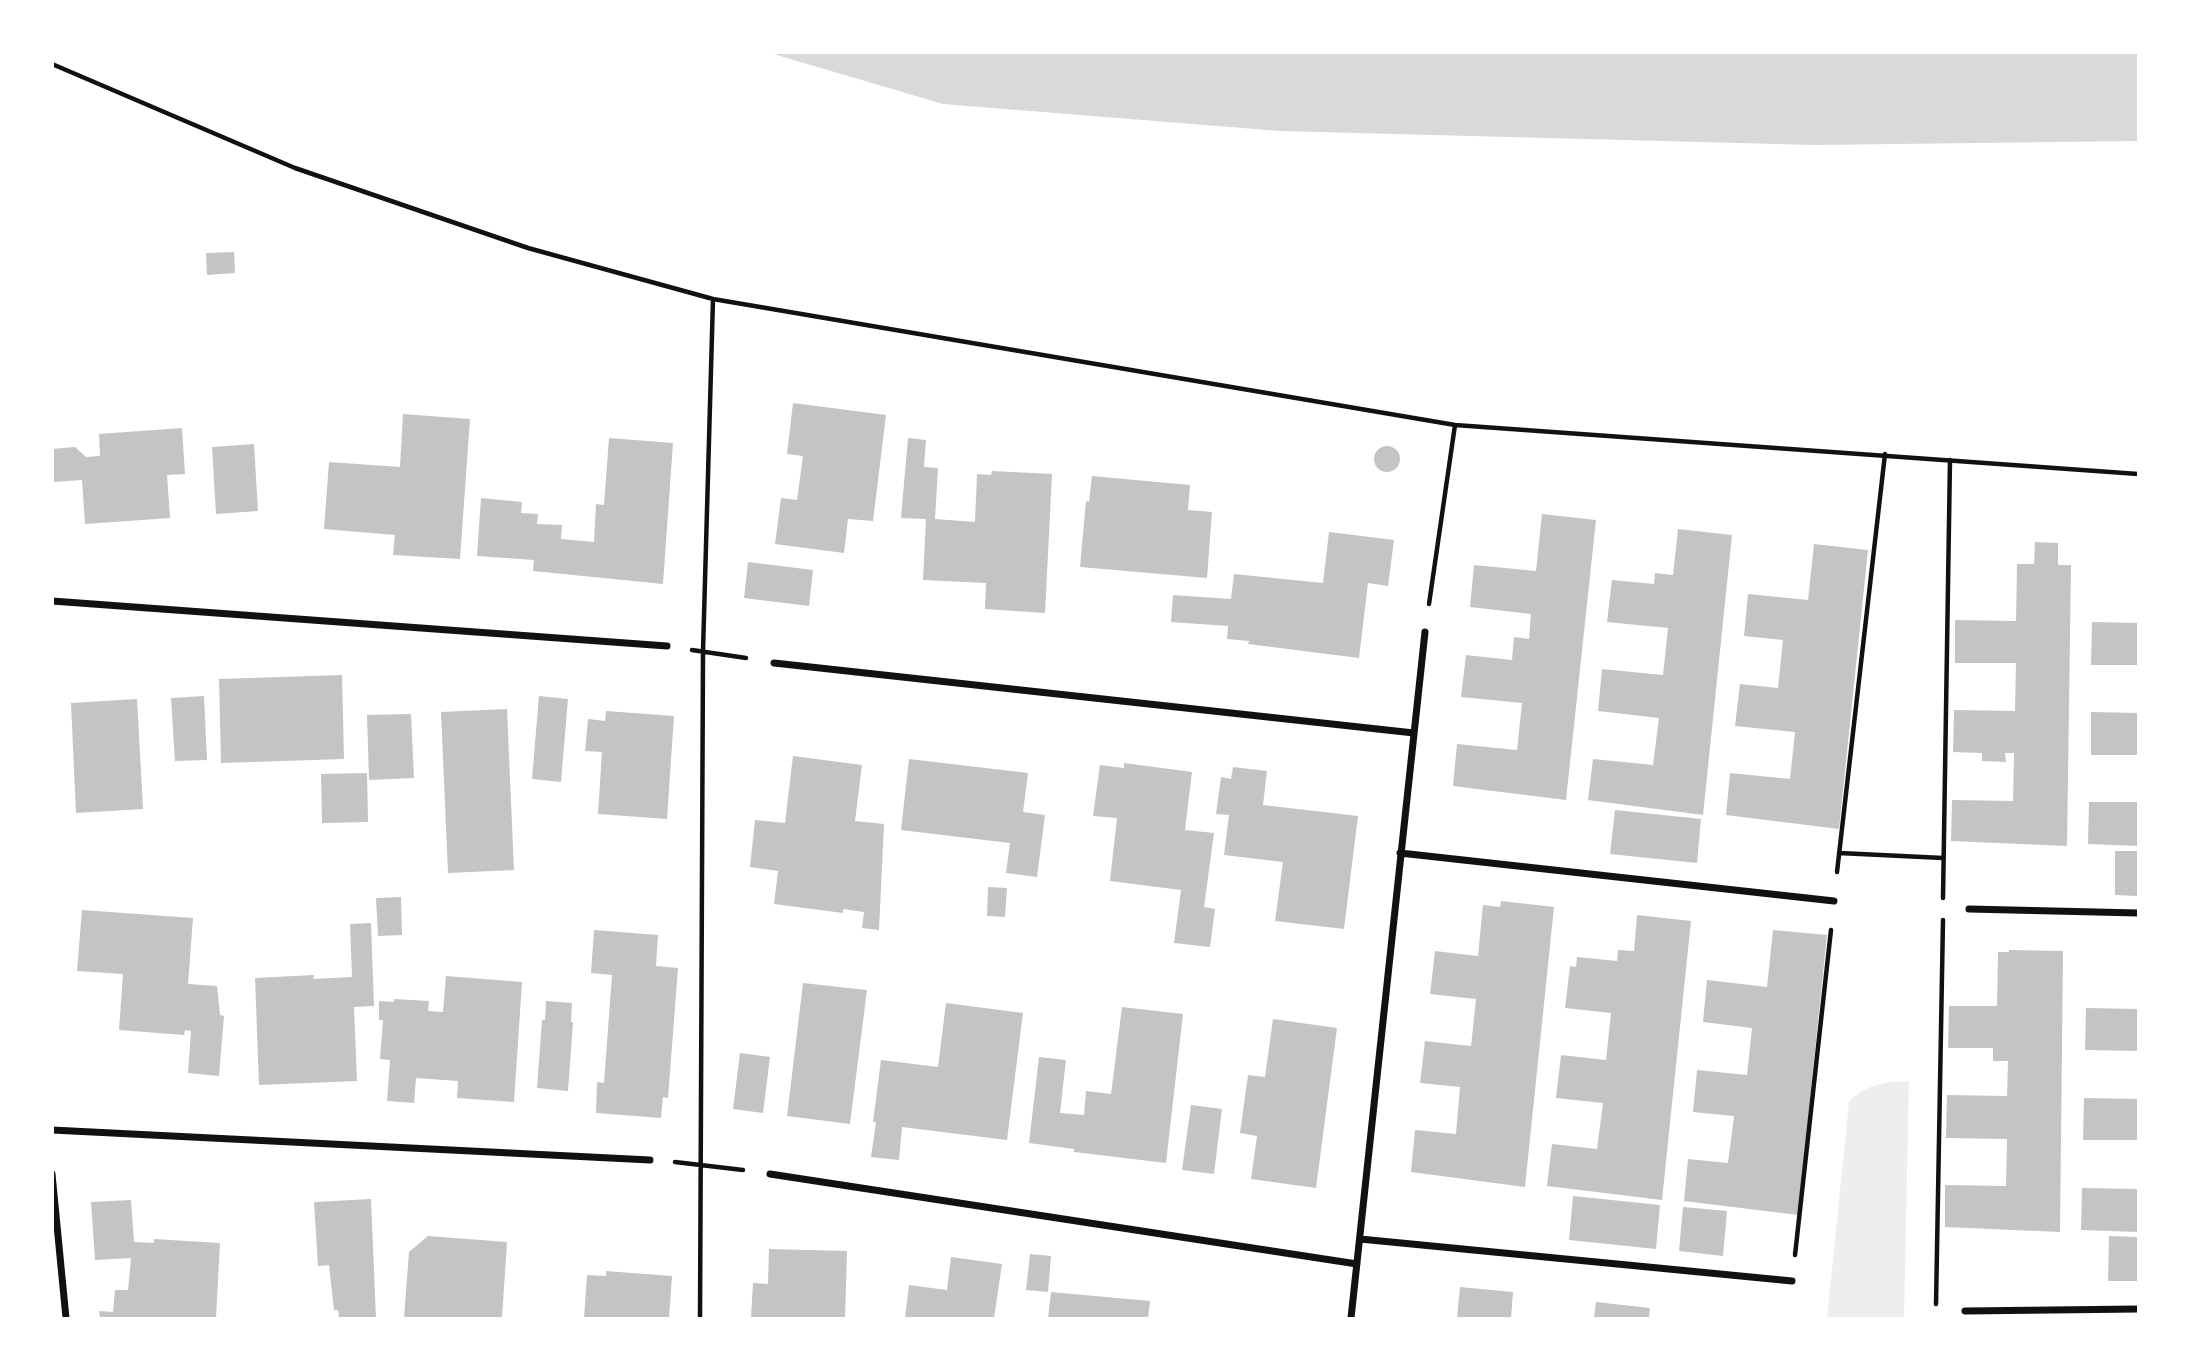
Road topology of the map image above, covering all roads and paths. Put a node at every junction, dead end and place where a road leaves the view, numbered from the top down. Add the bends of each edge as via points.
1 (52, 64) edge
2 (713, 299) junction
3 (1455, 425) junction
4 (1950, 460) junction
5 (2138, 474) edge
6 (52, 601) edge
7 (1425, 632) joint
8 (667, 646) joint
9 (704, 651) junction
10 (774, 663) joint
11 (1414, 733) junction
12 (1401, 853) junction
13 (1839, 853) dead end
14 (1943, 858) junction
15 (1834, 901) dead end
16 (1969, 909) dead end
17 (2138, 913) edge
18 (52, 1130) edge
19 (650, 1160) joint
20 (701, 1163) junction
21 (52, 1174) edge
22 (770, 1174) joint
23 (1360, 1239) junction
24 (1357, 1264) junction
25 (1792, 1281) dead end
26 (1936, 1305) dead end
27 (2138, 1309) edge
28 (1965, 1311) dead end
29 (66, 1318) edge
30 (700, 1318) edge
31 (1351, 1318) edge

1 - 2 path via 295,168 528,248
2 - 3 path
2 - 9 path
3 - 4 path
3 - 7 path
4 - 5 path
4 - 14 path
6 - 8 street
7 - 11 street
8 - 9 path
9 - 10 path
9 - 20 path
10 - 11 street
11 - 12 street
12 - 15 street
12 - 23 street
13 - 14 path
14 - 26 path
16 - 17 street
18 - 19 street
19 - 20 path
20 - 22 path
20 - 30 path
21 - 29 street
22 - 24 street
23 - 24 street
23 - 25 street
24 - 31 street
27 - 28 street

